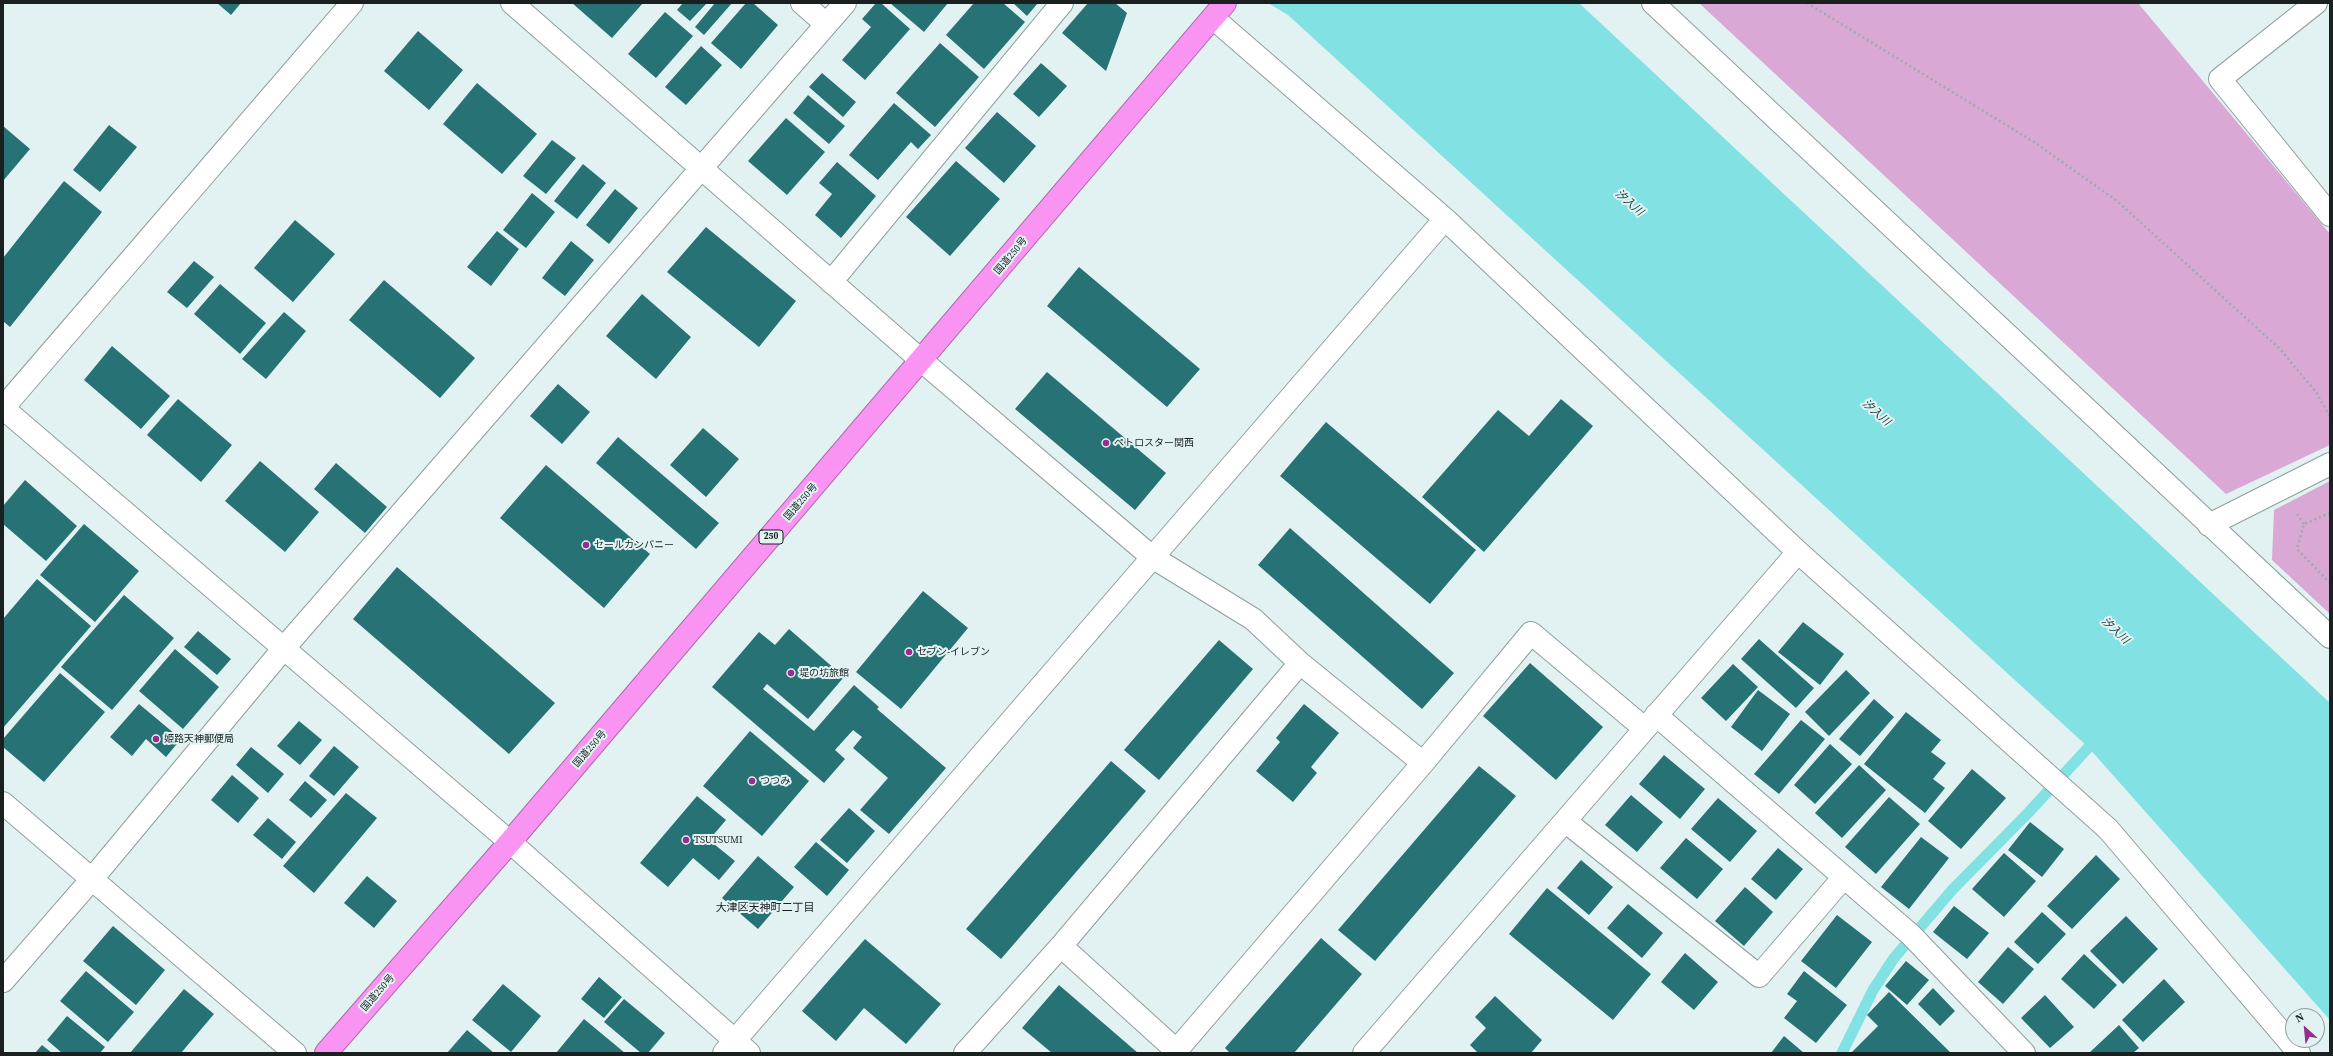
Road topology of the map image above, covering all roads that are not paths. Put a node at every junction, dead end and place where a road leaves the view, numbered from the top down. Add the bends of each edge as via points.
1 (352, 3) edge
2 (512, 3) edge
3 (802, 3) edge
4 (845, 3) edge
5 (1062, 3) edge
6 (1653, 3) edge
7 (2316, 3) edge
8 (1219, 10) edge
9 (826, 24) junction
10 (701, 168) junction
11 (2330, 215) edge
12 (1444, 219) junction
13 (832, 282) junction
14 (922, 361) junction
15 (3, 408) edge
16 (2330, 464) edge
17 (2209, 525) junction
18 (1798, 552) junction
19 (1152, 557) junction
20 (2330, 637) edge
21 (284, 648) junction
22 (1300, 663) junction
23 (1650, 721) junction
24 (1422, 764) junction
25 (3, 803) edge
26 (1565, 821) junction
27 (510, 842) junction
28 (1844, 877) junction
29 (92, 879) junction
30 (1062, 946) junction
31 (3, 981) edge
32 (736, 1049) edge
33 (1177, 1052) edge
34 (295, 1053) edge
35 (326, 1053) edge
36 (965, 1053) edge
37 (1364, 1053) edge
38 (2024, 1053) edge
39 (2299, 1053) edge

1 - 15 street
2 - 10 street
3 - 9 street
4 - 9 street
5 - 13 street
6 - 17 street
7 - 11 street via 2220,79
8 - 12 street
8 - 14 highway, 国道250号 / 250
9 - 10 street
10 - 13 street
10 - 21 street
12 - 18 street
12 - 19 street
13 - 14 street
14 - 19 street
14 - 27 highway, 国道250号 / 250
15 - 21 street
16 - 17 street
17 - 20 street
18 - 23 street
18 - 39 street via 2108,829
19 - 22 street via 1253,619
19 - 32 street
21 - 27 street
21 - 29 street
22 - 24 street
22 - 30 street
23 - 24 street via 1531,633
23 - 26 street
23 - 28 street
24 - 33 street
25 - 29 street
26 - 28 street via 1759,976
26 - 37 street
27 - 32 street
27 - 35 highway, 国道250号 / 250
28 - 38 street via 1911,935
29 - 31 street
29 - 34 street
30 - 33 street
30 - 36 street

